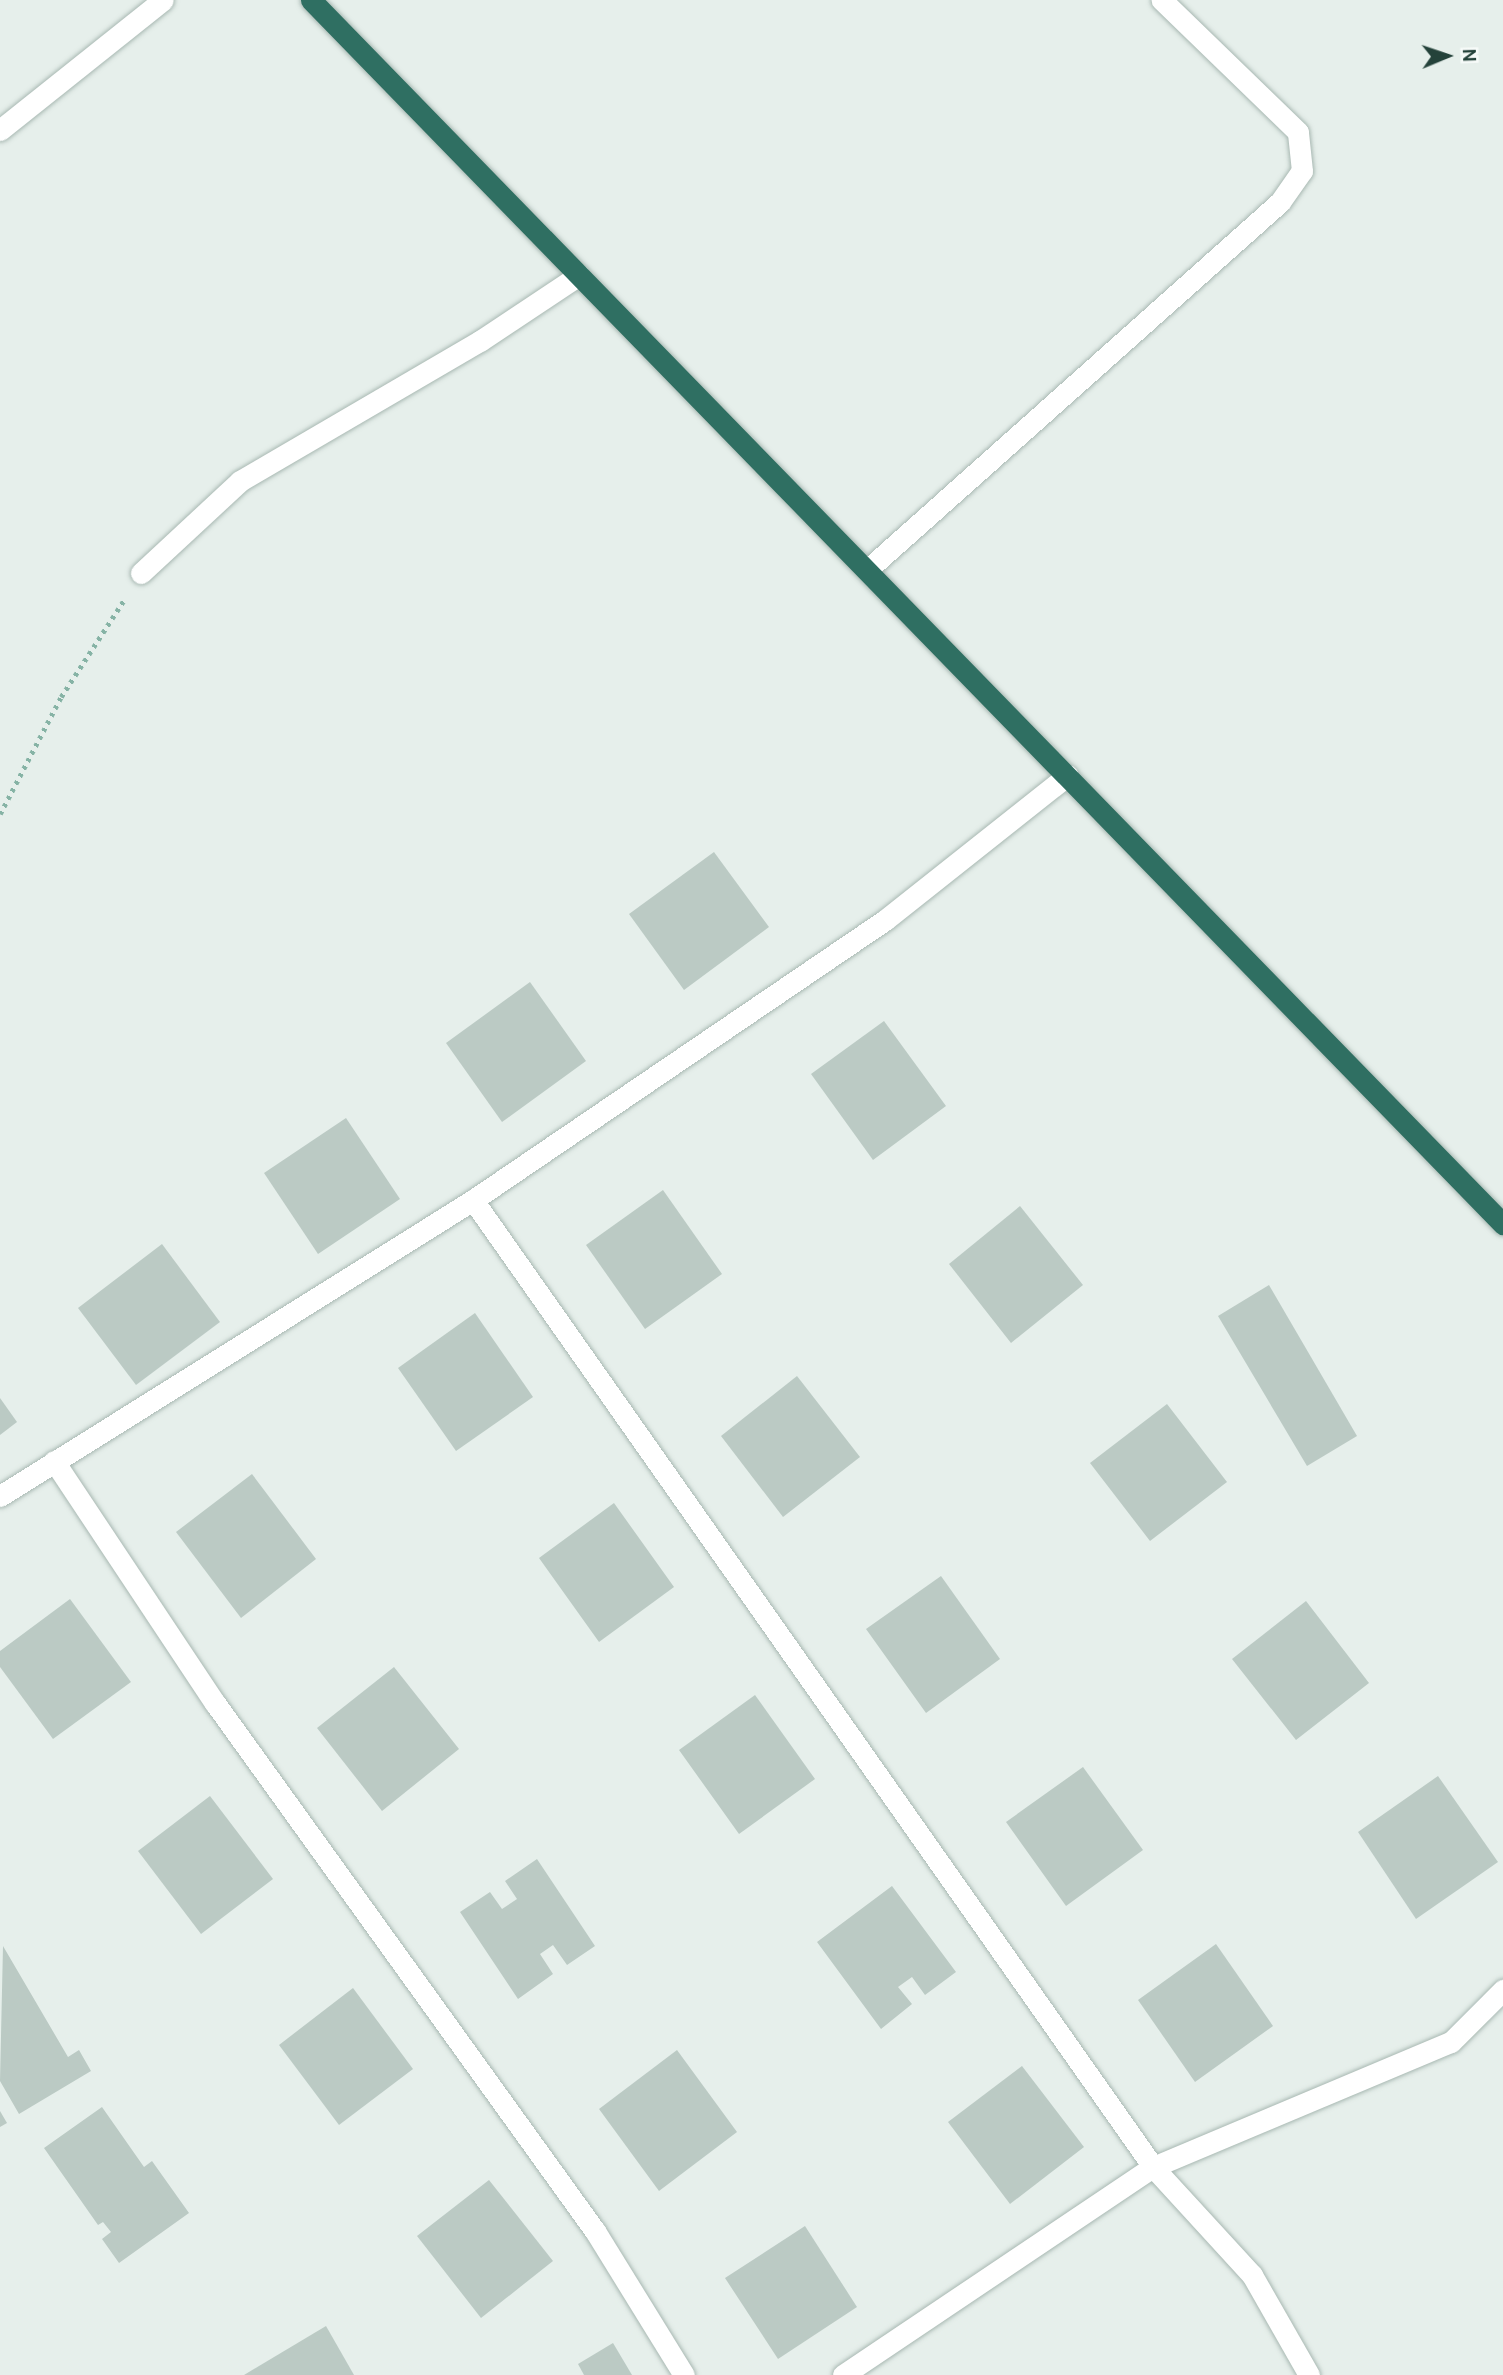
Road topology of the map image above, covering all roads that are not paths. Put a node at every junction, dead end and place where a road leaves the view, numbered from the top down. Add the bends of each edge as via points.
1 (163, 0) edge
2 (311, 0) edge
3 (1162, 0) edge
4 (0, 130) edge
5 (579, 275) junction
6 (867, 569) junction
7 (141, 573) road end
8 (1068, 775) junction
9 (473, 1200) junction
10 (1503, 1224) edge
11 (54, 1461) junction
12 (0, 1496) edge
13 (1503, 1990) edge
14 (1153, 2167) junction
15 (684, 2375) edge
16 (843, 2375) edge
17 (1308, 2375) edge

1 - 4 street
2 - 5 highway
3 - 6 street via 1297,132 1302,171 1280,202
5 - 6 highway
5 - 7 street via 480,341 240,481
6 - 8 highway
8 - 9 street via 885,920
8 - 10 highway
9 - 11 street
9 - 14 street
11 - 12 street
11 - 15 street via 215,1703 595,2231
13 - 14 street via 1451,2042
14 - 16 street
14 - 17 street via 1252,2275

